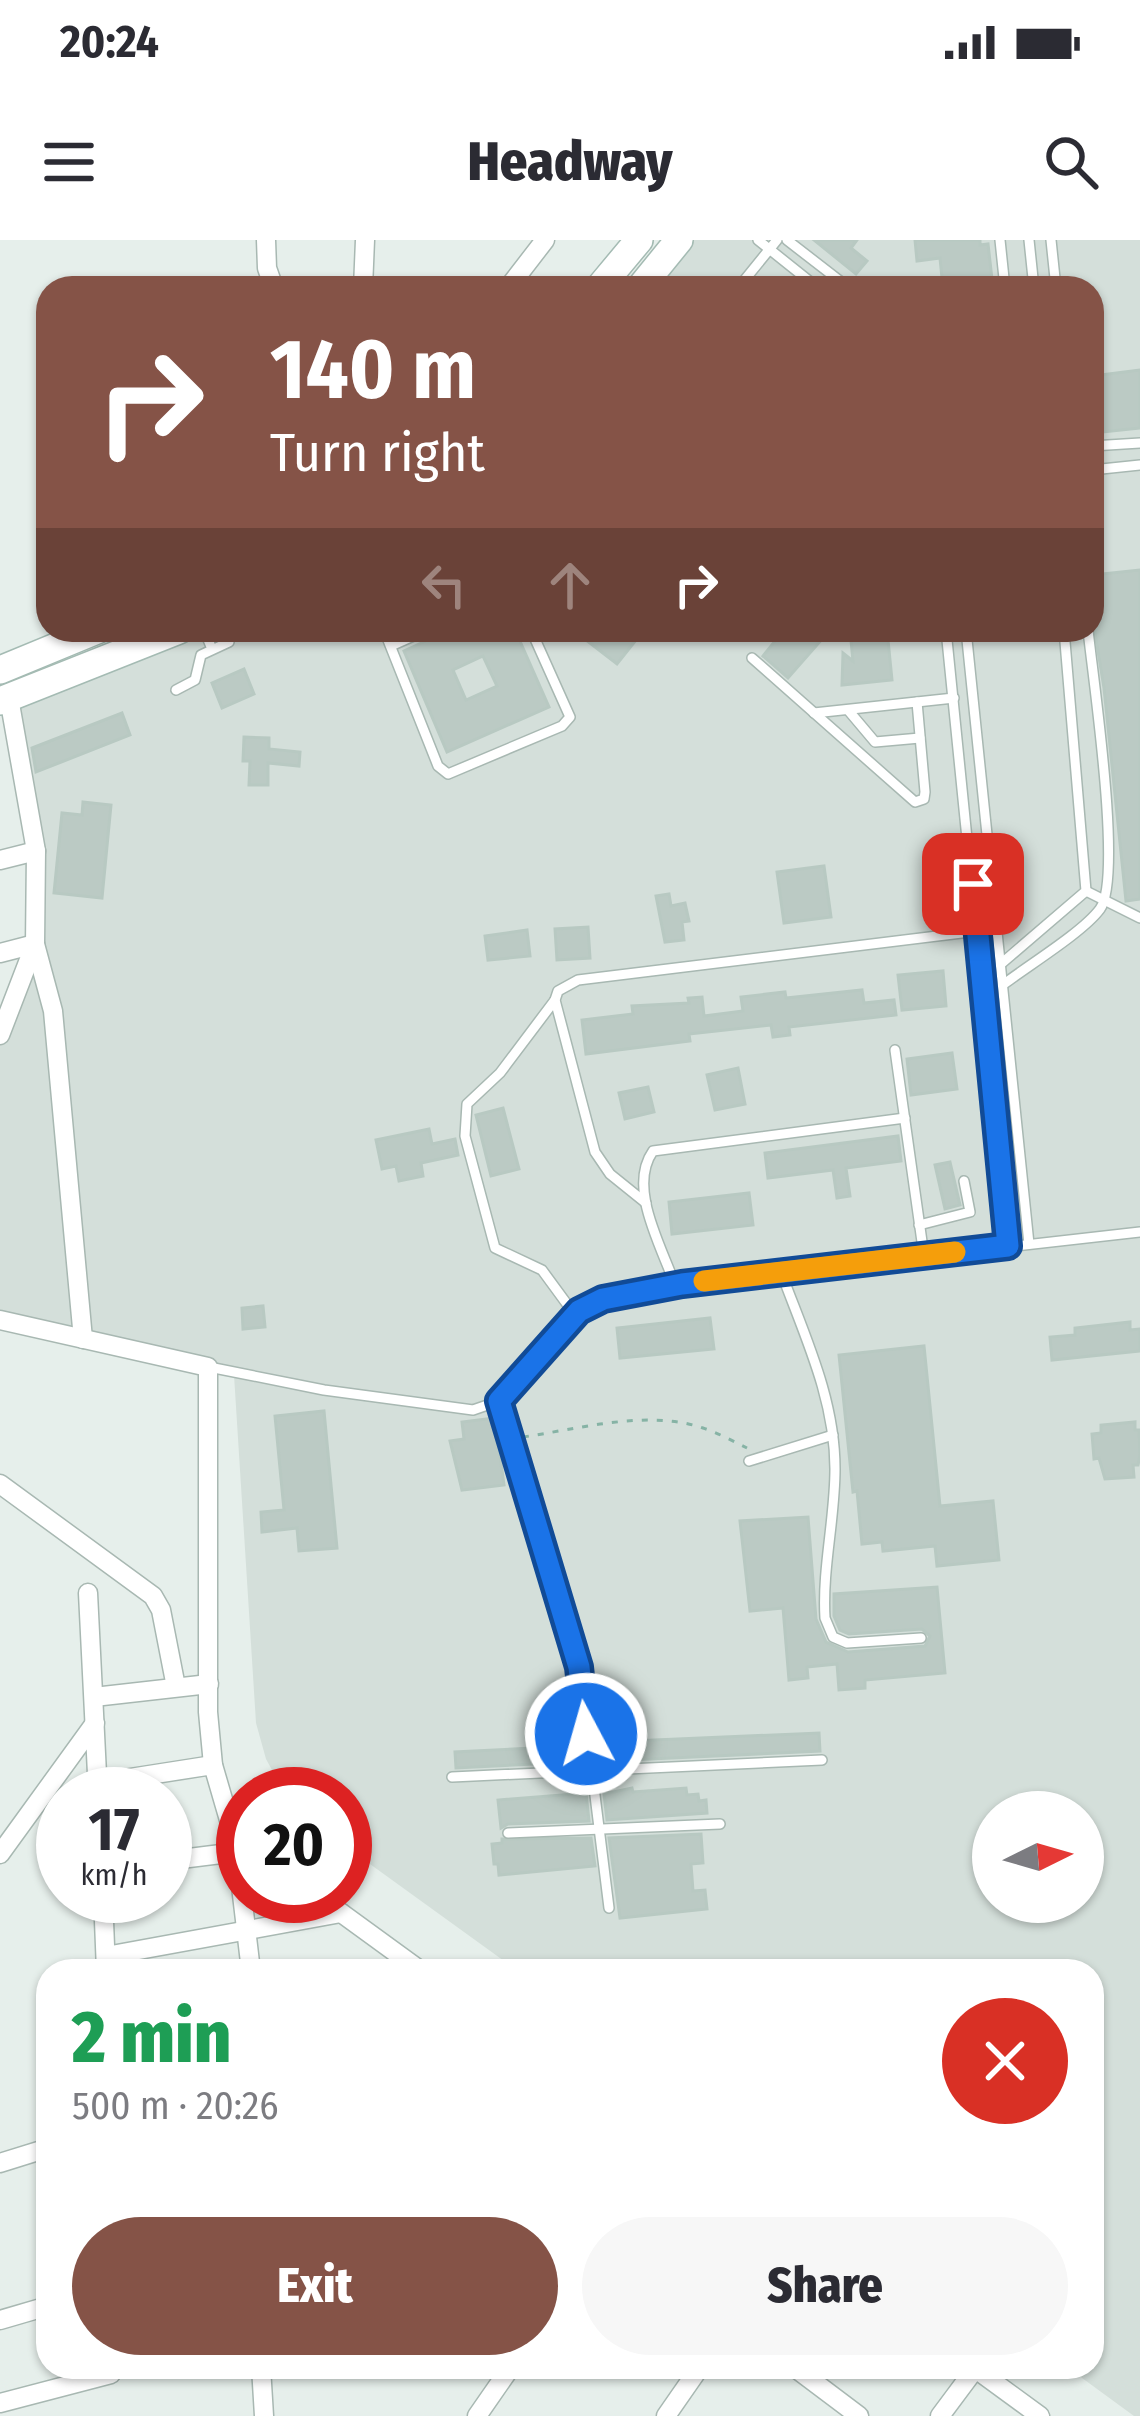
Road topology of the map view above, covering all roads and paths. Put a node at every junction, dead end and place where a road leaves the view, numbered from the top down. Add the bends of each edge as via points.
1 (266, 240) edge
2 (365, 240) edge
3 (545, 240) edge
4 (639, 240) edge
5 (679, 240) edge
6 (758, 240) edge
7 (788, 240) edge
8 (1000, 240) edge
9 (1029, 240) edge
10 (1051, 240) edge
11 (774, 245) edge
12 (270, 276) edge
13 (363, 276) edge
14 (517, 276) edge
15 (609, 276) edge
16 (650, 276) edge
17 (748, 276) edge
18 (806, 276) edge
19 (834, 276) edge
20 (1004, 276) edge
21 (1033, 276) edge
22 (1055, 276) edge
23 (1140, 443) edge
24 (1104, 445) edge
25 (1140, 465) edge
26 (1104, 469) edge
27 (68, 642) edge
28 (149, 642) edge
29 (209, 642) edge
30 (229, 642) dead end
31 (389, 642) edge
32 (400, 642) edge
33 (536, 642) edge
34 (947, 642) edge
35 (968, 642) edge
36 (1065, 642) edge
37 (1089, 642) edge
38 (391, 646) junction
39 (212, 649) junction
40 (752, 658) dead end
41 (8, 667) edge
42 (176, 690) dead end
43 (12, 697) edge
44 (954, 698) junction
45 (917, 702) junction
46 (848, 710) junction
47 (814, 713) junction
48 (920, 738) junction
49 (36, 851) junction
50 (0, 860) edge
51 (1086, 891) junction
52 (1104, 902) junction
53 (1140, 918) edge
54 (978, 931) junction
55 (35, 944) junction
56 (0, 953) edge
57 (1002, 963) junction
58 (1004, 985) junction
59 (555, 1000) junction
60 (1, 1031) edge
61 (895, 1050) dead end
62 (904, 1118) junction
63 (964, 1181) dead end
64 (646, 1203) junction
65 (919, 1225) junction
66 (1140, 1232) edge
67 (1029, 1244) junction
68 (1008, 1246) junction
69 (924, 1256) junction
70 (782, 1272) junction
71 (675, 1285) junction
72 (575, 1315) junction
73 (0, 1320) edge
74 (82, 1339) junction
75 (208, 1367) junction
76 (499, 1401) junction
77 (833, 1435) junction
78 (510, 1438) junction
79 (765, 1456) junction
80 (749, 1461) dead end
81 (0, 1484) edge
82 (88, 1593) dead end
83 (921, 1638) dead end
84 (209, 1684) junction
85 (176, 1688) junction
86 (94, 1697) junction
87 (95, 1723) junction
88 (822, 1760) dead end
89 (213, 1765) junction
90 (97, 1767) edge
91 (192, 1769) edge
92 (590, 1773) junction
93 (216, 1775) edge
94 (452, 1777) dead end
95 (720, 1824) dead end
96 (598, 1829) junction
97 (508, 1833) dead end
98 (0, 1854) edge
99 (609, 1908) dead end
100 (104, 1923) edge
101 (245, 1923) edge
102 (294, 1923) edge
103 (355, 1923) edge
104 (246, 1933) junction
105 (106, 1959) edge
106 (125, 1959) edge
107 (249, 1959) edge
108 (404, 1959) edge
109 (36, 2152) edge
110 (0, 2163) edge
111 (36, 2310) edge
112 (0, 2320) edge
113 (92, 2379) edge
114 (262, 2379) edge
115 (503, 2379) edge
116 (692, 2379) edge
117 (810, 2379) edge
118 (966, 2379) edge
119 (989, 2379) edge
120 (836, 2399) junction
121 (0, 2403) edge
122 (264, 2416) edge
123 (477, 2416) edge
124 (666, 2416) edge
125 (823, 2416) edge
126 (859, 2416) edge
127 (940, 2416) edge
128 (1040, 2416) edge

1 - 12 street
2 - 13 street
3 - 14 street
4 - 15 main road
5 - 16 main road
6 - 11 lane
7 - 19 lane
8 - 20 lane
9 - 21 lane
10 - 22 lane
11 - 17 lane
11 - 18 lane
23 - 24 lane
25 - 26 lane
27 - 41 main road
28 - 43 main road
29 - 39 lane
30 - 39 lane
31 - 38 lane
32 - 38 lane
33 - 38 lane via 570,717 448,774
34 - 44 lane
35 - 57 lane
36 - 51 lane
37 - 52 lane via 1105,794
39 - 42 lane via 197,661 195,680
40 - 47 lane
41 - 43 main road
43 - 49 street
44 - 45 lane
44 - 54 lane
45 - 46 lane
45 - 48 lane
46 - 47 lane
46 - 48 lane via 875,742
47 - 48 lane via 914,802 926,792
49 - 50 street
49 - 55 street
51 - 52 lane
51 - 57 lane
52 - 53 lane
52 - 58 lane
54 - 59 lane via 578,980
54 - 68 lane
55 - 56 street
55 - 60 street
55 - 74 street via 53,1011
57 - 58 lane
58 - 67 lane
59 - 64 lane via 595,1152
59 - 72 lane via 473,1096 465,1136 495,1248 542,1270
61 - 62 lane
62 - 64 lane via 653,1151 643,1178
62 - 65 lane
63 - 65 lane via 970,1212
64 - 71 lane
65 - 69 lane
66 - 67 lane
67 - 68 lane
68 - 69 lane
69 - 70 lane
70 - 71 lane
70 - 77 lane via 827,1395
71 - 72 lane via 603,1299
72 - 76 lane
73 - 74 street
74 - 75 street
75 - 76 lane via 444,1408
75 - 84 street
76 - 78 lane
77 - 79 lane
77 - 83 lane via 829,1629 847,1643
78 - 79 path via 629,1422 678,1424
78 - 92 lane via 579,1667
79 - 80 lane
81 - 85 street via 153,1596
82 - 86 street
84 - 85 street
84 - 89 street
85 - 86 street
86 - 87 street
87 - 90 street
87 - 98 street
88 - 92 lane
89 - 91 street
89 - 93 street
92 - 94 lane
92 - 96 lane
95 - 96 lane
96 - 97 lane
96 - 99 lane
100 - 105 street
101 - 104 street
102 - 104 street
103 - 108 street
104 - 106 street
104 - 107 street
109 - 110 street
111 - 112 street
113 - 121 street
114 - 122 street
115 - 123 street
116 - 124 street
117 - 120 street
118 - 127 street
119 - 128 street
120 - 125 street
120 - 126 street

